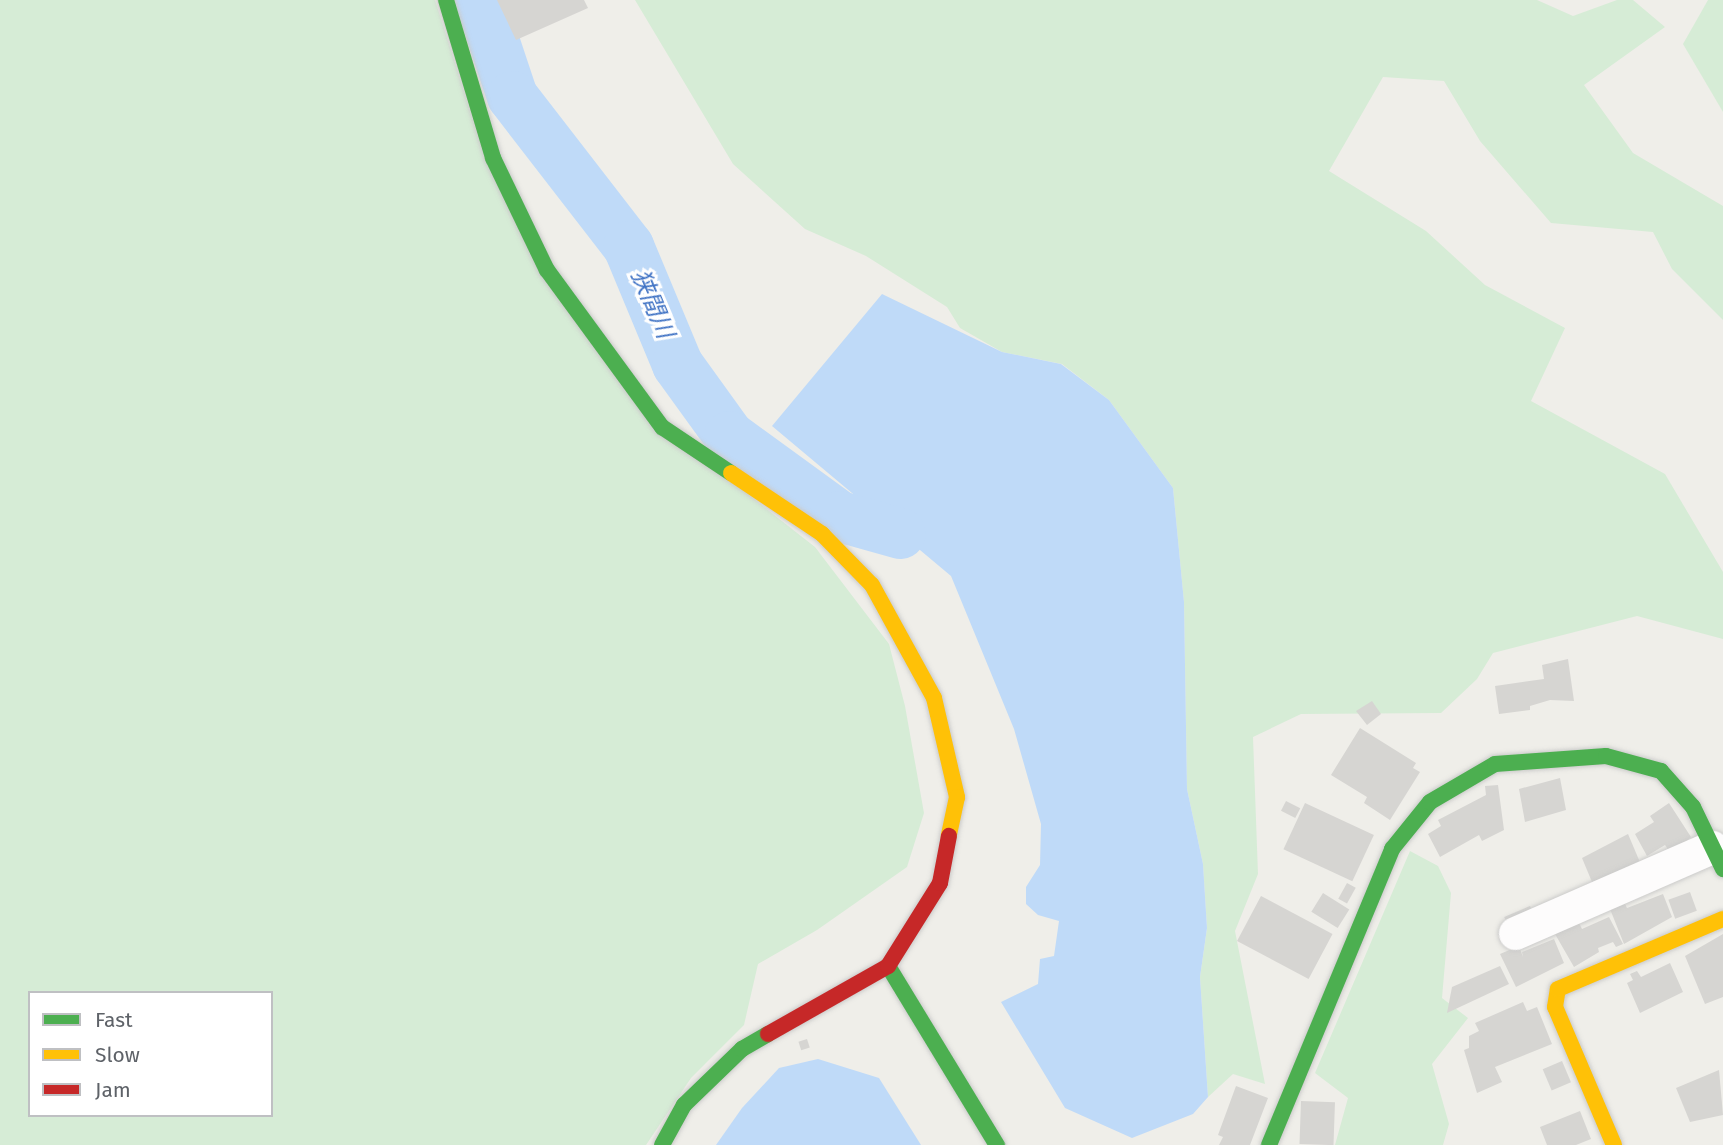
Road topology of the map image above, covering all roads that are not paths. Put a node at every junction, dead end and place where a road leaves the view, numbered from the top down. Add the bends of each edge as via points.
1 (446, 0) edge
2 (1718, 858) edge
3 (1723, 919) edge
4 (1515, 933) dead end
5 (888, 966) junction
6 (662, 1145) edge
7 (997, 1145) edge
8 (1269, 1145) edge
9 (1614, 1145) edge

1 - 5 street via 493,158 547,271 662,427 822,534 872,585 934,698 957,797 940,883
2 - 4 street
2 - 8 street via 1693,807 1661,771 1605,756 1495,764 1430,802 1392,849
3 - 9 street via 1558,989 1555,1007
5 - 6 street via 742,1049 684,1105
5 - 7 street

